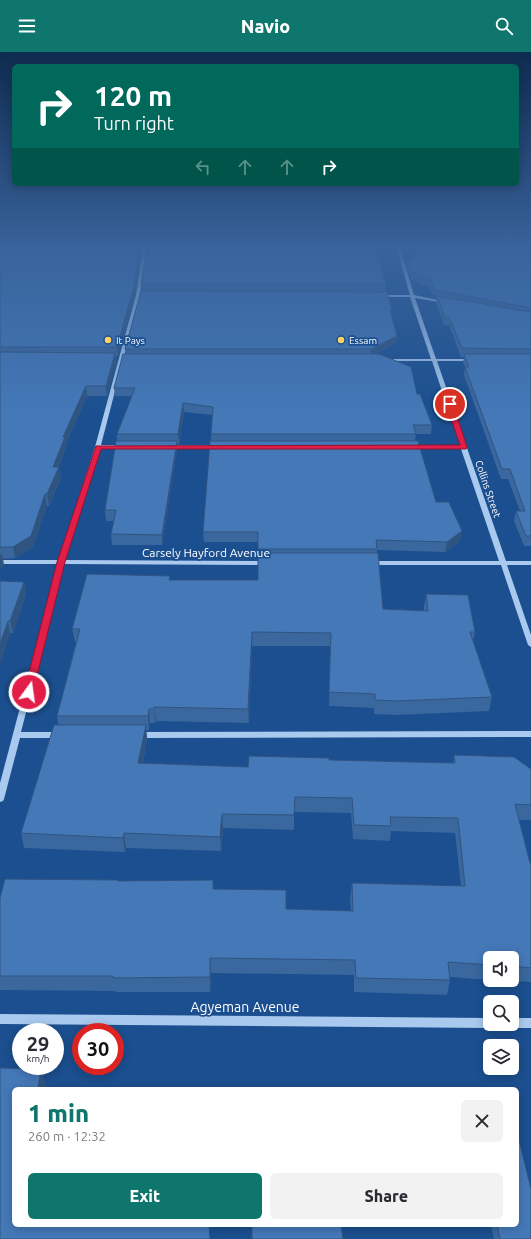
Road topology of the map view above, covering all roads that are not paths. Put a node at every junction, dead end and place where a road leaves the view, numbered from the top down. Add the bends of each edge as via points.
1 (136, 303) edge
2 (415, 303) edge
3 (114, 360) edge
4 (121, 360) junction
5 (129, 360) edge
6 (380, 360) edge
7 (436, 360) junction
8 (475, 360) edge
9 (98, 447) junction
10 (130, 447) edge
11 (162, 447) edge
12 (226, 447) edge
13 (408, 447) edge
14 (464, 447) junction
15 (0, 562) edge
16 (61, 562) junction
17 (274, 563) edge
18 (361, 563) edge
19 (504, 563) junction
20 (531, 563) edge
21 (531, 645) edge
22 (531, 734) edge
23 (18, 735) junction
24 (65, 735) edge
25 (128, 735) edge
26 (0, 799) edge
27 (0, 1019) edge
28 (483, 1023) edge
29 (519, 1023) edge
30 (531, 1023) edge

1 - 4 street
2 - 7 street, Collins Street
3 - 4 street
4 - 5 street
4 - 9 street
6 - 7 street
7 - 8 street
7 - 14 street, Collins Street
9 - 10 street
9 - 16 street
11 - 12 street
13 - 14 street
14 - 19 street, Collins Street
15 - 16 street, Carsely Hayford Avenue
16 - 17 street, Carsely Hayford Avenue
16 - 23 street
18 - 19 street
19 - 20 street
19 - 21 street, Collins Street
22 - 25 street
23 - 24 street
23 - 26 street
27 - 28 street, Agyeman Avenue
29 - 30 street

